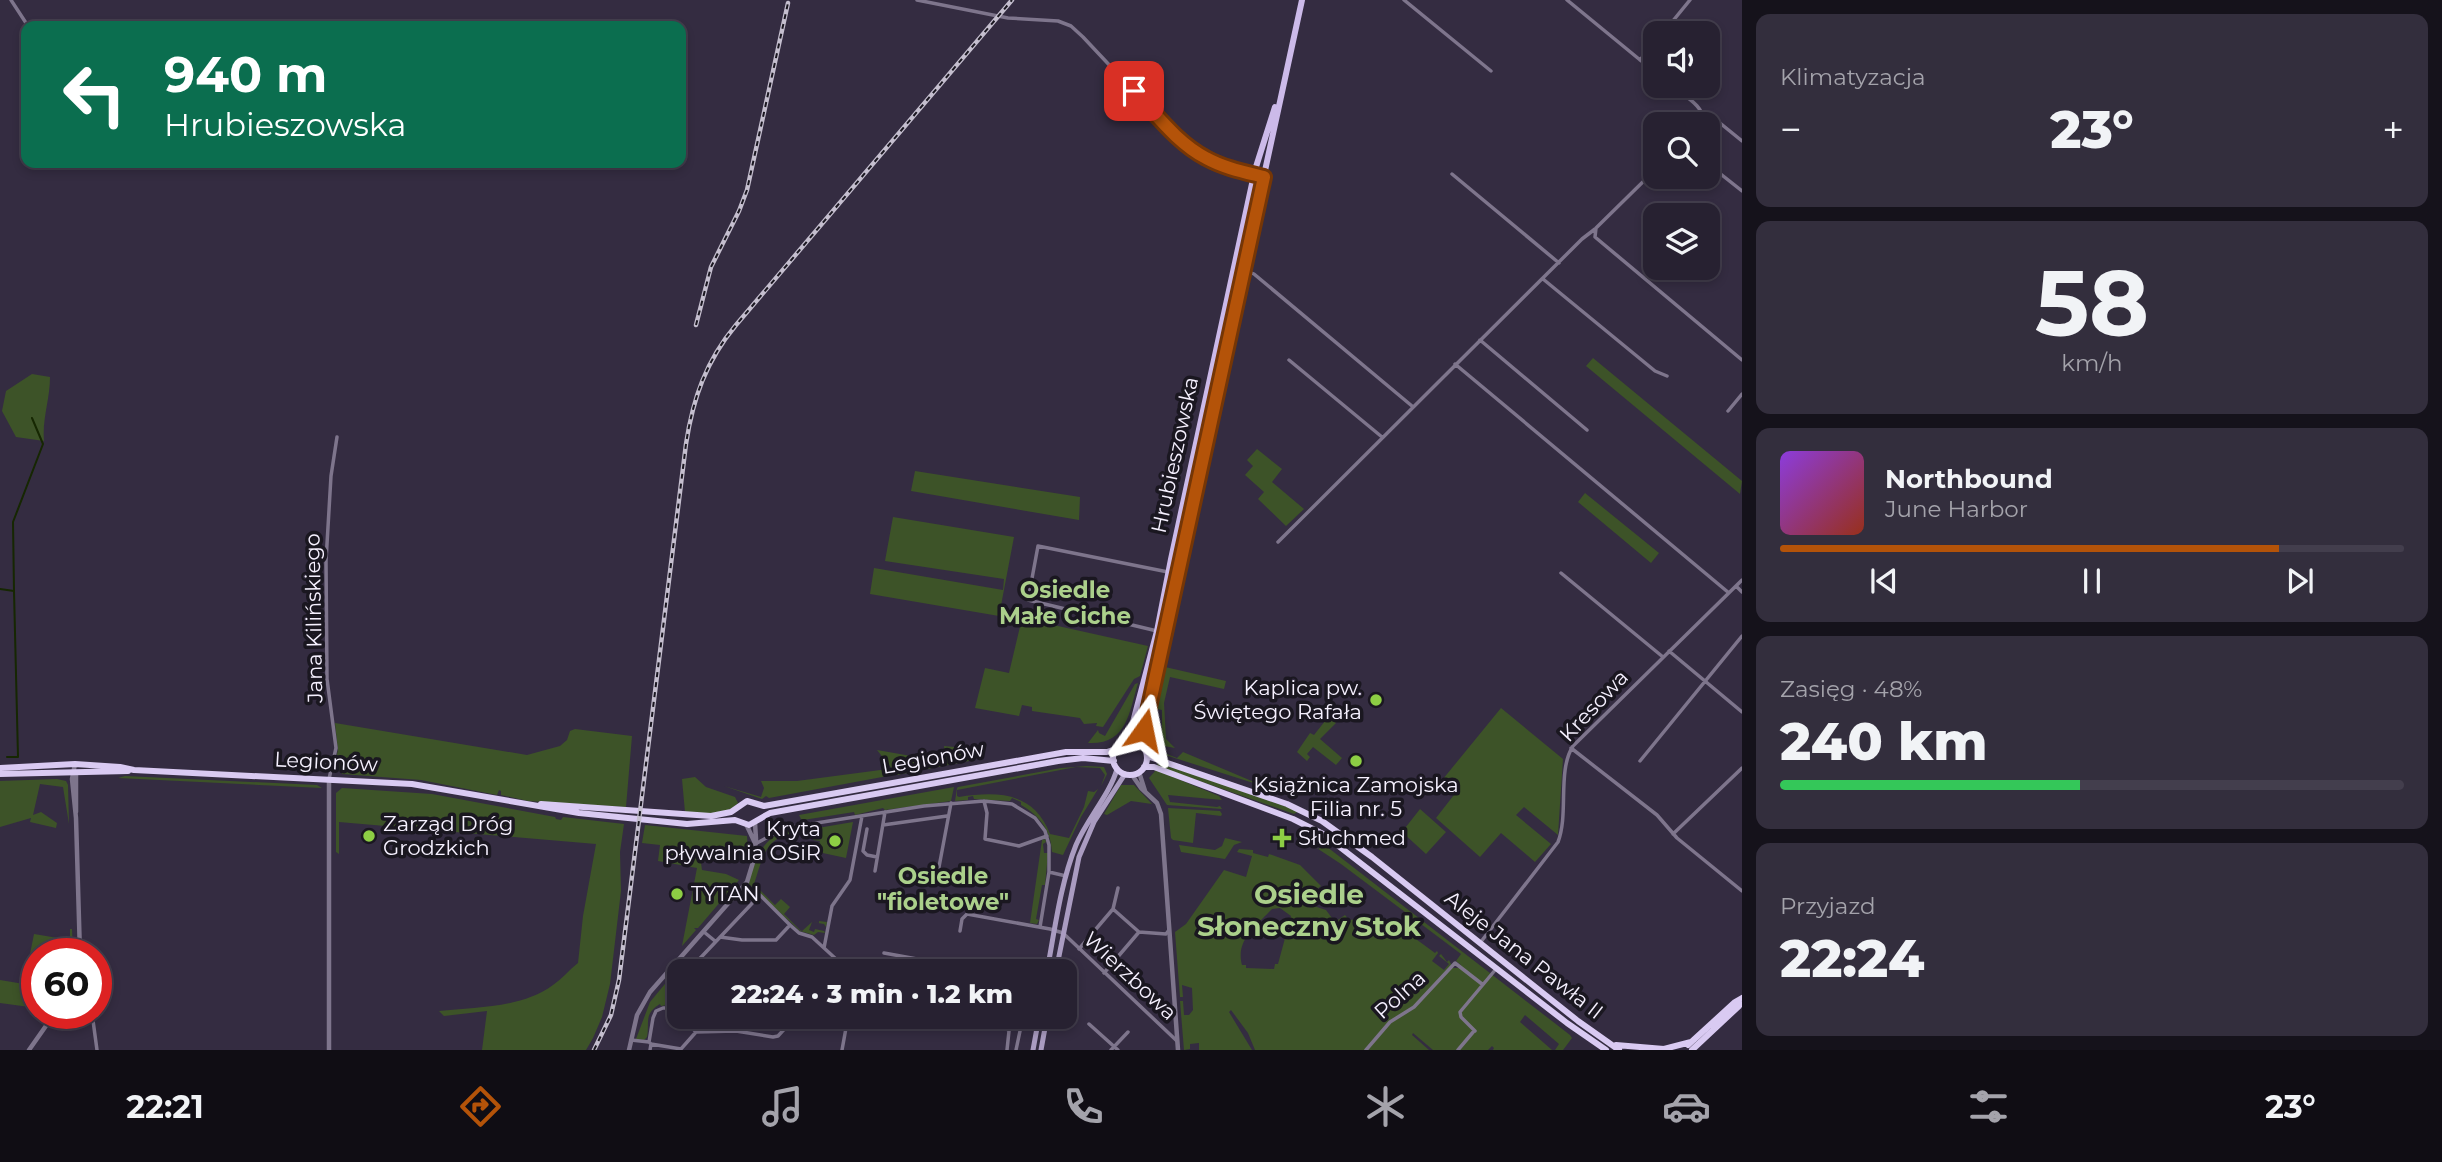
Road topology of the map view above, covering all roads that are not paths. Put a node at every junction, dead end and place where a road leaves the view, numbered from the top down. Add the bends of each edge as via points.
1 (11, 0) edge
2 (917, 0) edge
3 (1302, 0) edge
4 (1404, 0) edge
5 (1567, 0) edge
6 (1690, 0) edge
7 (25, 21) edge
8 (1673, 21) edge
9 (1643, 57) edge
10 (1640, 60) junction
11 (1643, 62) edge
12 (1492, 71) dead end
13 (1284, 82) junction
14 (1686, 98) edge
15 (1701, 112) edge
16 (1720, 123) edge
17 (1742, 141) edge
18 (1254, 172) junction
19 (1452, 174) dead end
20 (1720, 174) edge
21 (1264, 175) junction
22 (1643, 182) edge
23 (1742, 191) edge
24 (1595, 229) junction
25 (1559, 263) junction
26 (1244, 270) junction
27 (1543, 279) junction
28 (1480, 340) junction
29 (1289, 360) dead end
30 (1742, 360) edge
31 (1455, 364) junction
32 (1667, 376) dead end
33 (1208, 384) junction
34 (1219, 386) junction
35 (1742, 394) edge
36 (1412, 406) junction
37 (1728, 411) dead end
38 (1587, 430) dead end
39 (337, 437) dead end
40 (1382, 437) junction
41 (1278, 542) dead end
42 (1168, 572) junction
43 (1561, 573) dead end
44 (1742, 580) edge
45 (1736, 586) junction
46 (1742, 592) edge
47 (1729, 593) junction
48 (1157, 631) junction
49 (1742, 636) edge
50 (1669, 651) junction
51 (1663, 657) junction
52 (1704, 681) junction
53 (1742, 712) edge
54 (1128, 741) junction
55 (1142, 747) junction
56 (1572, 748) junction
57 (1116, 749) junction
58 (1147, 756) junction
59 (1114, 761) junction
60 (1640, 761) dead end
61 (75, 765) junction
62 (0, 768) edge
63 (1742, 768) edge
64 (1117, 769) junction
65 (134, 770) junction
66 (1135, 772) junction
67 (74, 773) junction
68 (0, 774) edge
69 (329, 780) junction
70 (984, 801) junction
71 (514, 802) junction
72 (951, 803) junction
73 (757, 805) junction
74 (738, 807) junction
75 (885, 812) junction
76 (862, 816) junction
77 (948, 816) junction
78 (757, 821) junction
79 (743, 823) junction
80 (883, 825) junction
81 (867, 830) dead end
82 (1673, 834) junction
83 (1047, 836) junction
84 (1350, 841) junction
85 (755, 844) junction
86 (1344, 848) junction
87 (877, 857) junction
88 (875, 871) dead end
89 (1049, 872) junction
90 (1066, 876) junction
91 (936, 883) dead end
92 (744, 887) junction
93 (1118, 888) dead end
94 (1742, 891) edge
95 (760, 895) junction
96 (1113, 909) junction
97 (790, 925) junction
98 (1040, 927) junction
99 (1055, 930) junction
100 (1169, 930) junction
101 (960, 931) dead end
102 (704, 932) junction
103 (1139, 932) junction
104 (1063, 933) junction
105 (720, 937) junction
106 (80, 938) edge
107 (715, 942) junction
108 (1480, 943) junction
109 (824, 948) junction
110 (1079, 949) junction
111 (1474, 950) junction
112 (884, 953) dead end
113 (679, 959) edge
114 (699, 959) edge
115 (835, 959) edge
116 (917, 959) edge
117 (1049, 959) edge
118 (1058, 959) edge
119 (1497, 968) junction
120 (667, 972) edge
121 (1104, 973) junction
122 (1482, 984) junction
123 (1742, 999) edge
124 (667, 1008) edge
125 (1089, 1024) dead end
126 (44, 1029) edge
127 (94, 1029) edge
128 (693, 1029) edge
129 (784, 1029) edge
130 (846, 1029) edge
131 (1007, 1029) edge
132 (1020, 1029) edge
133 (1036, 1029) edge
134 (1045, 1029) edge
135 (1128, 1031) dead end
136 (696, 1032) junction
137 (631, 1040) junction
138 (1177, 1041) junction
139 (650, 1043) junction
140 (1692, 1046) edge
141 (1608, 1047) edge
142 (1114, 1049) edge
143 (29, 1050) edge
144 (97, 1050) edge
145 (329, 1050) edge
146 (629, 1050) edge
147 (650, 1050) edge
148 (842, 1050) edge
149 (1007, 1050) edge
150 (1016, 1050) edge
151 (1032, 1050) edge
152 (1041, 1050) edge
153 (1178, 1050) edge
154 (1366, 1050) edge
155 (1458, 1050) edge
156 (1619, 1050) edge
157 (1682, 1050) edge

1 - 7 street
2 - 18 street via 1067,24 1183,141 1208,159
3 - 13 main road
4 - 12 street
5 - 10 street
6 - 8 street
9 - 10 street
10 - 11 street
13 - 18 main road, Hrubieszowska
13 - 21 main road, Hrubieszowska
14 - 15 street
16 - 17 street
18 - 21 street
18 - 33 main road, Hrubieszowska
19 - 25 street
20 - 23 street
21 - 26 main road, Hrubieszowska
22 - 24 street
24 - 25 street
24 - 30 street via 1599,242
25 - 27 street
26 - 34 main road, Hrubieszowska
26 - 36 street
27 - 28 street
27 - 32 street
28 - 31 street
28 - 38 street
29 - 40 street
31 - 36 street
31 - 47 street
33 - 34 main road
33 - 42 main road, Hrubieszowska
34 - 55 main road, Hrubieszowska
35 - 37 street
36 - 40 street
39 - 69 street, Jana Kilińskiego via 326,561 327,679 336,748
40 - 41 street
42 - 48 main road, Hrubieszowska
42 - 48 street via 1038,546 1028,600
43 - 51 street
44 - 45 street, Kresowa
45 - 46 street
45 - 47 street, Kresowa
47 - 50 street, Kresowa
48 - 54 main road, Hrubieszowska
49 - 52 street
50 - 51 street, Kresowa
50 - 52 street
51 - 56 street, Kresowa
52 - 53 street
52 - 60 street
54 - 55 highway
54 - 57 highway
55 - 58 highway
56 - 82 street
56 - 108 street, Kresowa via 1558,842
57 - 59 highway
57 - 73 highway, Legionów via 1066,752
58 - 66 highway
58 - 84 highway, Aleje Jana Pawła II via 1297,808
59 - 64 highway
59 - 78 highway, Legionów via 1064,760 770,813
61 - 62 highway, Legionów
61 - 65 highway, Legionów
61 - 67 street
63 - 82 street
64 - 66 highway
64 - 90 main road via 1083,829
65 - 67 highway, Legionów
65 - 69 highway, Legionów
66 - 86 highway, Aleje Jana Pawła II via 1154,767 1293,819
66 - 100 street via 1161,811
66 - 104 main road via 1099,814 1083,846
67 - 68 highway, Legionów
67 - 106 street
69 - 71 highway, Legionów via 426,786
69 - 145 street, Jana Kilińskiego
70 - 72 street
70 - 83 street via 1022,808
70 - 83 street via 986,839 1019,846
71 - 74 highway, Legionów via 702,816
71 - 79 highway, Legionów via 682,823
72 - 75 street
72 - 77 street
73 - 74 highway, Legionów via 747,801
73 - 78 highway
74 - 79 highway
75 - 76 street
75 - 80 street
76 - 85 street via 785,828
76 - 109 street via 850,880 831,908
77 - 80 street
77 - 91 street
78 - 79 highway, Legionów
78 - 85 street
79 - 85 street
80 - 87 street
81 - 87 street via 864,853
82 - 94 street
83 - 89 street
84 - 86 highway
84 - 108 highway, Aleje Jana Pawła II
85 - 92 street
86 - 111 highway, Aleje Jana Pawła II
87 - 88 street
89 - 90 street
89 - 98 street
90 - 99 main road
92 - 95 street
92 - 102 street
93 - 96 street
95 - 97 street
95 - 105 street
96 - 103 street
96 - 110 street
97 - 105 street via 776,940
97 - 109 street
98 - 99 street
98 - 101 street via 967,914
99 - 104 street
99 - 117 main road
100 - 103 street via 1166,934
100 - 138 street
102 - 107 street
102 - 113 street
103 - 121 street
104 - 110 street, Wierzbowa
104 - 118 main road
105 - 107 street
107 - 114 street
108 - 111 highway
108 - 141 highway, Aleje Jana Pawła II
109 - 115 street
110 - 121 street, Wierzbowa
111 - 119 highway, Aleje Jana Pawła II
112 - 116 street
119 - 122 street
119 - 141 highway, Aleje Jana Pawła II via 1573,1027
120 - 137 street via 641,1007
121 - 138 street, Wierzbowa
122 - 154 street, Polna via 1455,962
122 - 155 street via 1460,1013 1476,1031
123 - 140 highway
124 - 139 street via 655,1013
125 - 142 street
126 - 143 street
127 - 144 street
128 - 136 street
129 - 136 street via 775,1037
130 - 148 street
131 - 149 street
132 - 150 street
133 - 151 main road
134 - 152 main road
135 - 142 street
136 - 139 street via 681,1049
137 - 139 street
137 - 146 street
138 - 153 street
139 - 147 street
140 - 141 highway
140 - 157 highway
141 - 156 highway, Aleje Jana Pawła II

